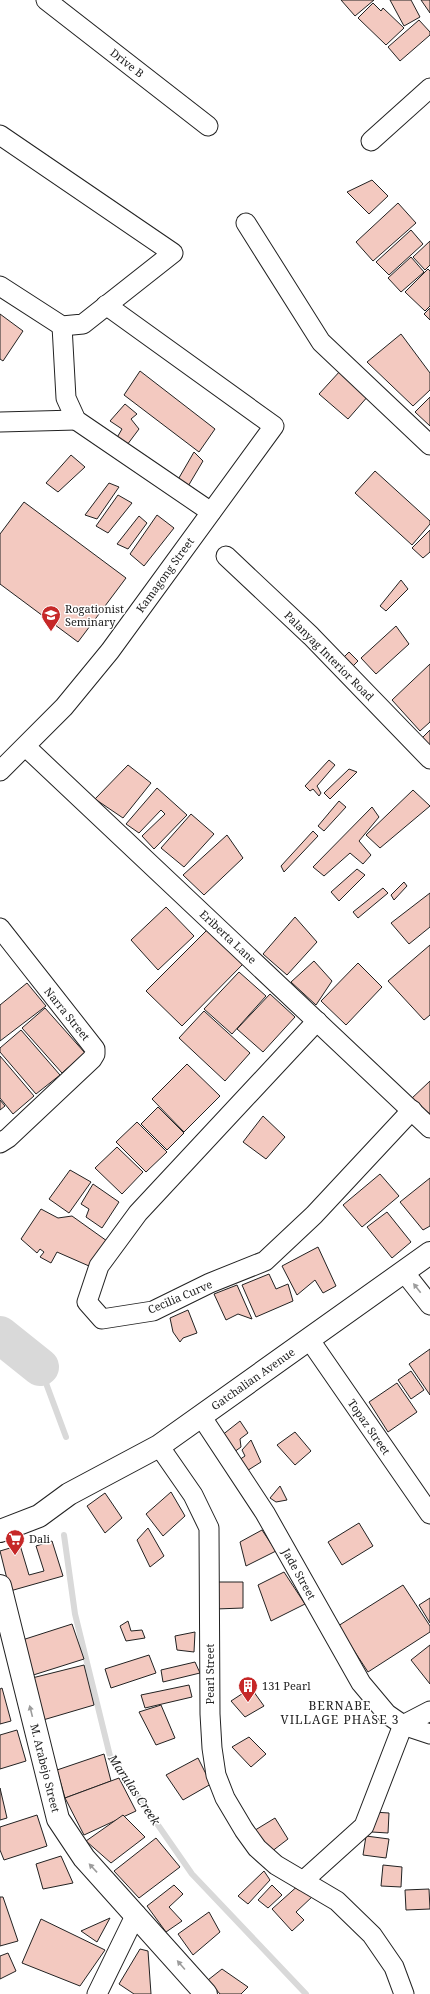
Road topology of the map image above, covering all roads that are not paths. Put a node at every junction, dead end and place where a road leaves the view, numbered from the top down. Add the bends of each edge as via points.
1 (46, 0) edge
2 (430, 88) edge
3 (208, 126) dead end
4 (0, 135) edge
5 (371, 141) dead end
6 (246, 223) dead end
7 (0, 286) edge
8 (106, 306) junction
9 (62, 326) junction
10 (76, 420) junction
11 (0, 422) edge
12 (430, 445) edge
13 (210, 512) junction
14 (226, 556) dead end
15 (26, 747) junction
16 (430, 759) edge
17 (0, 771) edge
18 (0, 928) edge
19 (317, 1021) junction
20 (412, 1110) junction
21 (430, 1128) edge
22 (0, 1143) edge
23 (430, 1253) edge
24 (404, 1272) junction
25 (430, 1305) edge
26 (309, 1339) junction
27 (201, 1416) junction
28 (159, 1446) junction
29 (69, 1494) junction
30 (430, 1514) edge
31 (0, 1527) edge
32 (0, 1530) edge
33 (0, 1586) edge
34 (430, 1711) edge
35 (403, 1725) junction
36 (430, 1734) edge
37 (303, 1881) junction
38 (136, 1914) junction
39 (97, 1994) edge
40 (206, 1994) edge
41 (404, 1994) edge

1 - 3 street, Drive B
2 - 5 street
4 - 8 street via 173,253
6 - 12 street via 321,342
7 - 9 street
8 - 9 street via 83,324
8 - 13 street, Kamagong Street via 274,426
9 - 10 street via 66,398
10 - 11 street
10 - 13 street
13 - 15 street, Kamagong Street via 110,651 64,708
14 - 16 street, Palanyag Interior Road via 311,636
15 - 17 street, Kamagong Street
15 - 19 street, Eriberta Lane
18 - 22 street, Narra Street via 95,1049 92,1059
19 - 20 street, Eriberta Lane
19 - 20 street, Cecilia Curve via 138,1213 99,1266 87,1302 102,1319 152,1311 210,1283 266,1261 314,1215
20 - 21 street, Eriberta Lane
23 - 24 street, Gatchalian Avenue
25 -> 24 street
24 - 26 street, Gatchalian Avenue
26 - 27 street, Gatchalian Avenue
26 - 30 street, Topaz Street
27 - 28 street, Gatchalian Avenue
27 - 35 street, Jade Street via 265,1513 361,1683 387,1714
28 - 29 street, Gatchalian Avenue
28 - 37 street, Pearl Street via 193,1495 209,1528 210,1714 216,1775 225,1798 257,1848 276,1865
29 - 31 street, Gatchalian Avenue via 32,1505
29 - 32 street, Gatchalian Avenue via 39,1516
38 -> 33 street, M. Arabejo Street via 84,1858 58,1819
34 - 35 street
35 - 36 street, Jade Street
35 - 37 street via 364,1826
37 - 41 street, Pearl Street via 337,1900 372,1935 394,1967
38 - 39 street
40 -> 38 street, M. Arabejo Street

